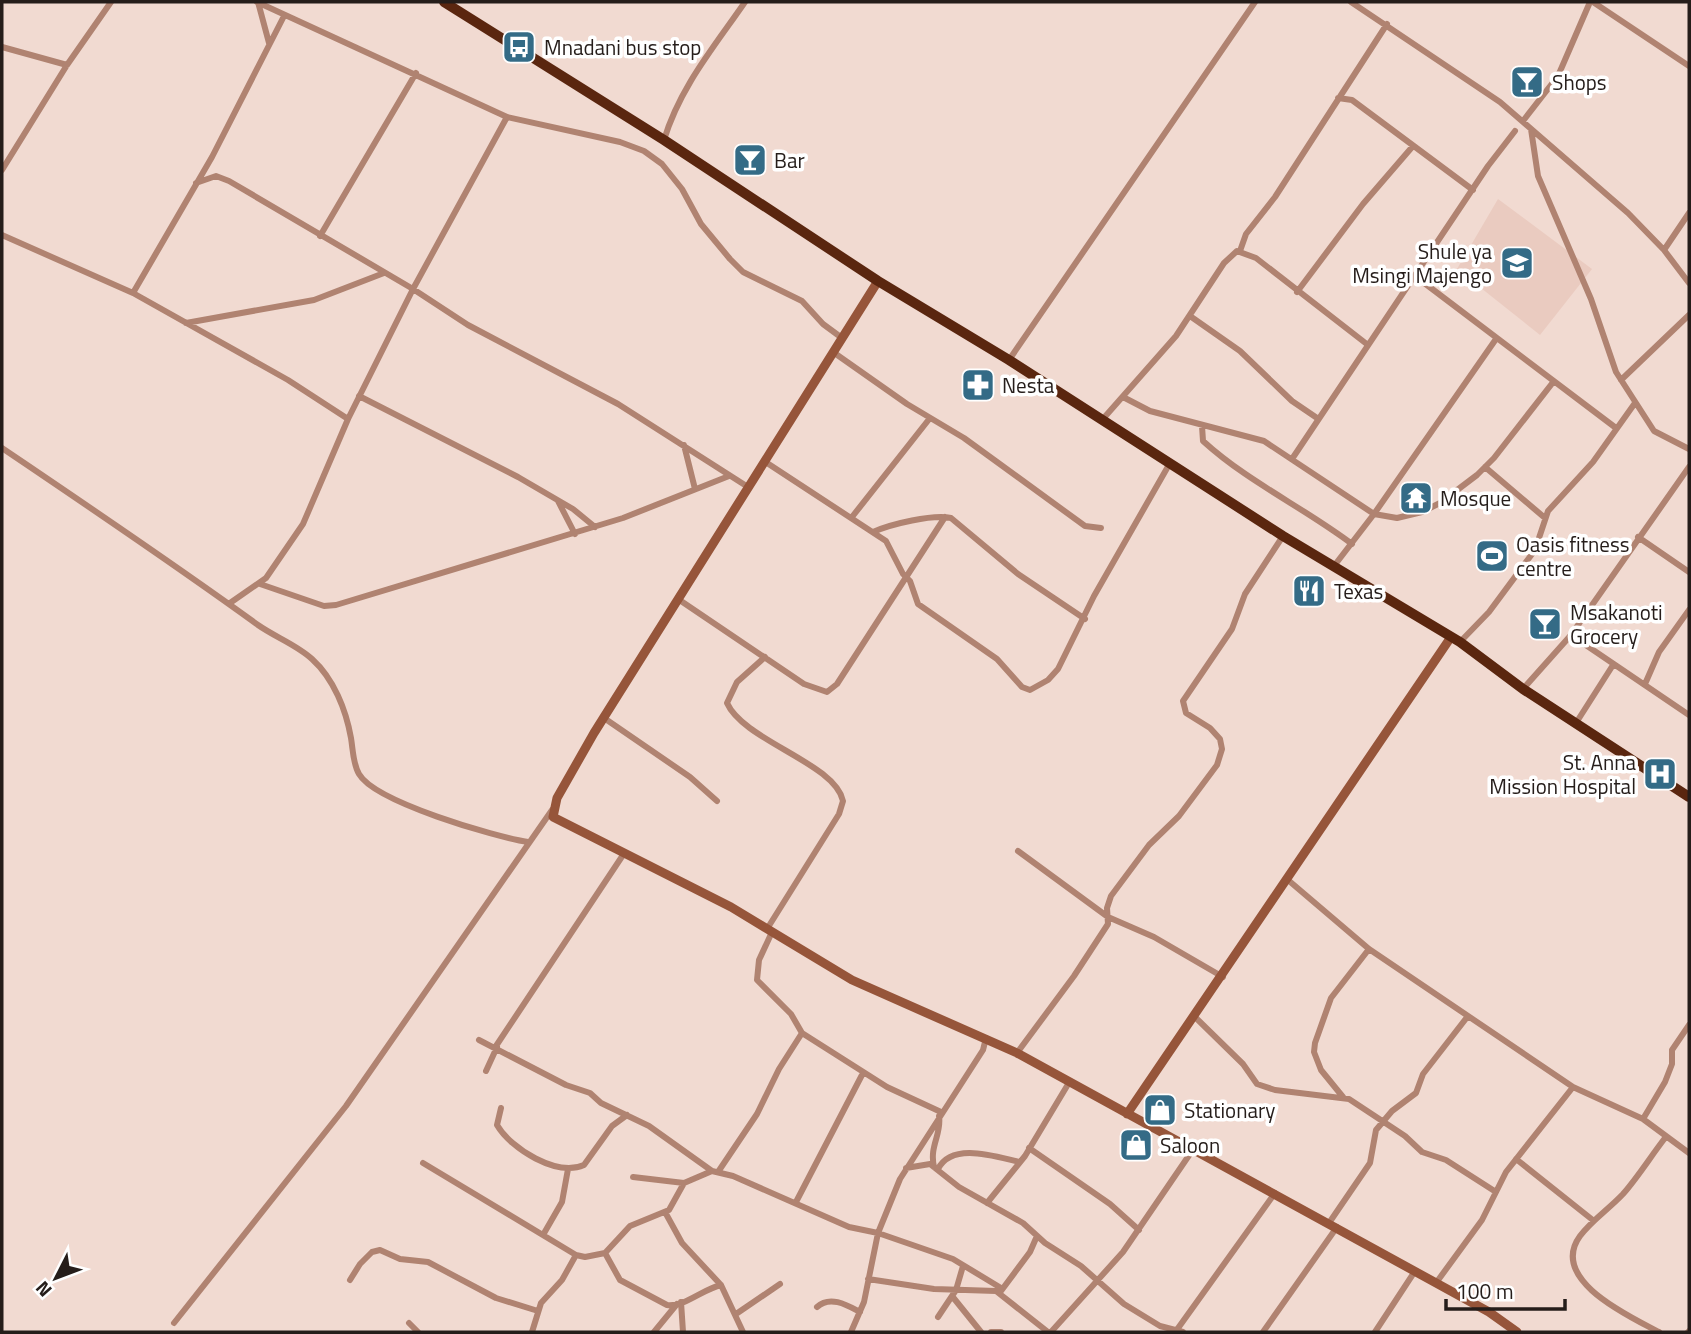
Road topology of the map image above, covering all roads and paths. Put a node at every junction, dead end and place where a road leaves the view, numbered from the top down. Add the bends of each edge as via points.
1 (111, 2) edge
2 (258, 2) edge
3 (444, 2) edge
4 (745, 2) edge
5 (1255, 2) edge
6 (1351, 2) edge
7 (1591, 2) edge
8 (284, 16) junction
9 (1387, 24) junction
10 (269, 43) junction
11 (2, 47) edge
12 (67, 65) junction
13 (1689, 66) edge
14 (416, 73) junction
15 (1347, 85) junction
16 (1338, 98) junction
17 (1352, 100) junction
18 (507, 117) junction
19 (1523, 121) junction
20 (1531, 128) junction
21 (1515, 131) dead end
22 (664, 140) junction
23 (1413, 146) junction
24 (212, 156) junction
25 (2, 170) edge
26 (216, 176) junction
27 (196, 183) junction
28 (1474, 190) junction
29 (1689, 213) edge
30 (2, 236) edge
31 (320, 236) junction
32 (1664, 250) junction
33 (1240, 251) junction
34 (384, 273) junction
35 (1415, 276) junction
36 (878, 281) junction
37 (1689, 283) edge
38 (413, 289) junction
39 (1297, 292) junction
40 (133, 293) junction
41 (1689, 315) edge
42 (1190, 316) junction
43 (185, 323) junction
44 (842, 338) junction
45 (1496, 339) junction
46 (1368, 345) junction
47 (833, 352) junction
48 (1009, 360) junction
49 (1621, 380) junction
50 (1554, 382) junction
51 (359, 396) junction
52 (1123, 397) junction
53 (1635, 403) junction
54 (930, 418) junction
55 (1317, 418) junction
56 (348, 419) junction
57 (1102, 420) junction
58 (1202, 426) junction
59 (1616, 428) junction
60 (684, 444) junction
61 (2, 448) edge
62 (1689, 449) edge
63 (1292, 459) junction
64 (764, 461) junction
65 (1170, 463) junction
66 (1485, 467) junction
67 (1689, 467) edge
68 (729, 476) junction
69 (748, 487) junction
70 (695, 489) junction
71 (558, 501) junction
72 (1374, 514) junction
73 (852, 517) junction
74 (945, 517) junction
75 (1545, 518) junction
76 (595, 527) junction
77 (1101, 528) dead end
78 (873, 532) junction
79 (575, 534) junction
80 (1283, 536) junction
81 (1638, 537) junction
82 (1352, 544) junction
83 (1334, 566) junction
84 (1689, 572) edge
85 (905, 576) junction
86 (260, 584) junction
87 (678, 599) junction
88 (230, 603) junction
89 (1689, 610) edge
90 (1085, 619) junction
91 (1571, 635) junction
92 (1455, 640) junction
93 (765, 657) junction
94 (1613, 665) junction
95 (1645, 684) junction
96 (1523, 689) junction
97 (1689, 715) edge
98 (604, 718) junction
99 (1576, 723) junction
100 (1689, 797) edge
101 (717, 801) dead end
102 (552, 810) junction
103 (528, 842) junction
104 (1018, 851) dead end
105 (623, 855) junction
106 (1288, 880) junction
107 (1108, 917) junction
108 (770, 930) junction
109 (1369, 949) junction
110 (1223, 977) junction
111 (1194, 1016) junction
112 (1468, 1016) junction
113 (1689, 1025) edge
114 (802, 1034) junction
115 (986, 1038) junction
116 (479, 1040) dead end
117 (496, 1046) junction
118 (1017, 1053) junction
119 (486, 1071) dead end
120 (863, 1073) junction
121 (1070, 1081) junction
122 (1573, 1087) junction
123 (1343, 1097) junction
124 (501, 1108) dead end
125 (940, 1114) junction
126 (1127, 1114) junction
127 (627, 1115) junction
128 (1643, 1119) junction
129 (1383, 1121) junction
130 (1665, 1138) junction
131 (1029, 1148) junction
132 (1192, 1151) junction
133 (1689, 1153) edge
134 (1516, 1160) junction
135 (1020, 1162) junction
136 (423, 1163) dead end
137 (906, 1168) junction
138 (936, 1168) junction
139 (568, 1169) junction
140 (715, 1172) junction
141 (633, 1177) dead end
142 (684, 1183) junction
143 (1496, 1192) junction
144 (1275, 1193) junction
145 (796, 1202) junction
146 (987, 1203) junction
147 (665, 1212) junction
148 (1594, 1221) junction
149 (1333, 1225) junction
150 (1139, 1230) junction
151 (878, 1233) junction
152 (543, 1234) junction
153 (1037, 1236) junction
154 (605, 1253) junction
155 (576, 1255) junction
156 (963, 1266) junction
157 (1415, 1271) junction
158 (868, 1279) junction
159 (350, 1280) dead end
160 (1099, 1281) junction
161 (1436, 1283) junction
162 (780, 1284) dead end
163 (721, 1285) junction
164 (1001, 1290) junction
165 (954, 1293) junction
166 (679, 1303) junction
167 (817, 1307) dead end
168 (538, 1311) junction
169 (860, 1312) junction
170 (736, 1314) junction
171 (937, 1317) dead end
172 (174, 1323) dead end
173 (409, 1323) dead end
174 (1034, 1323) junction
175 (1265, 1330) edge
176 (418, 1332) edge
177 (532, 1332) edge
178 (654, 1332) edge
179 (683, 1332) edge
180 (743, 1332) edge
181 (851, 1332) edge
182 (981, 1332) edge
183 (991, 1332) edge
184 (1001, 1332) edge
185 (1032, 1332) edge
186 (1047, 1332) edge
187 (1178, 1332) edge
188 (1275, 1332) edge
189 (1375, 1332) edge
190 (1517, 1332) edge
191 (1658, 1332) edge

1 - 12 street
2 - 8 street
2 - 10 street
3 - 22 highway
4 - 22 street via 695,72 671,115
5 - 48 street
6 - 9 street
7 - 13 street
7 - 19 street via 1558,76
8 - 10 street
8 - 14 street
9 - 15 street
9 - 19 street
10 - 24 street
11 - 12 street
12 - 25 street
14 - 18 street
14 - 31 street
15 - 16 street
15 - 17 street
16 - 17 street
16 - 33 street via 1246,234
17 - 23 street
18 - 38 street
18 - 44 street via 643,151 662,164 701,224 737,265 764,284 802,301
19 - 20 street
20 - 32 street
20 - 49 street via 1538,176
21 - 28 street
22 - 36 highway
23 - 28 street
23 - 39 street
24 - 26 street
24 - 27 street
26 - 27 street
26 - 31 street
27 - 40 street
28 - 35 street
29 - 32 street
30 - 40 street
31 - 34 street
32 - 37 street
33 - 39 street via 1256,258
33 - 42 street via 1224,263
34 - 38 street
34 - 43 street via 303,303
35 - 45 street
35 - 46 street
36 - 44 street
36 - 48 highway
38 - 51 street
38 - 60 street via 468,325
39 - 46 street
40 - 43 street
41 - 49 street
42 - 52 street
42 - 55 street via 1240,351 1292,401
43 - 56 street
44 - 47 street
45 - 50 street
45 - 72 street
46 - 55 street
47 - 54 street
47 - 64 street
48 - 57 highway
49 - 53 street
50 - 59 street
50 - 66 street
51 - 56 street
51 - 71 street
52 - 57 street
52 - 58 street via 1142,408
53 - 59 street
53 - 62 street via 1654,431
54 - 73 street
54 - 77 street via 1085,526
55 - 63 street
56 - 86 street via 303,524
57 - 65 highway
58 - 63 street via 1265,441
58 - 82 street via 1203,441 1234,468
59 - 75 street
60 - 68 street
60 - 70 street
61 - 88 street
63 - 72 street
64 - 69 street
64 - 73 street
65 - 80 highway
65 - 90 street
66 - 72 street via 1422,512 1397,518
66 - 75 street
67 - 81 street
68 - 69 street
68 - 70 street
69 - 87 street
70 - 76 street
71 - 76 street
71 - 79 street
72 - 82 street
73 - 78 street
74 - 78 street via 912,520
74 - 85 street
74 - 90 street
75 - 92 street via 1535,550 1489,612
76 - 79 street
78 - 85 street via 888,543
79 - 86 street via 336,605 324,606
80 - 83 highway
80 - 107 street via 1245,594 1232,629 1183,701 1186,713 1220,740 1223,749 1217,765 1111,896
81 - 84 street
81 - 91 street
82 - 83 street
83 - 92 highway
85 - 90 street via 918,604 997,659 1026,690 1039,686 1058,669
85 - 93 street via 832,690 820,692
86 - 88 street
87 - 93 street
87 - 98 street
88 - 103 street via 310,657 327,677 347,718 354,762 364,782 474,829
89 - 95 street via 1659,652
91 - 94 street
91 - 96 street
92 - 96 highway
92 - 106 street
93 - 108 street via 732,689 727,703 730,710 744,726 814,769 843,801
94 - 95 street
94 - 99 street
95 - 97 street
96 - 99 highway
98 - 101 street
98 - 102 street
99 - 100 highway
102 - 103 street
102 - 105 street via 555,820
103 - 172 street via 346,1106
104 - 107 street
105 - 108 street
105 - 117 street
106 - 109 street
106 - 110 street
107 - 110 street via 1154,937
107 - 118 street via 1074,976
108 - 114 street via 757,980 791,1014
108 - 115 street via 852,980
109 - 112 street
109 - 123 street via 1331,999 1315,1043 1321,1070
110 - 111 street
111 - 123 street via 1262,1087
111 - 126 street
112 - 122 street
112 - 129 street via 1423,1074 1416,1093
113 - 128 street via 1672,1050 1665,1082
114 - 120 street
114 - 140 street via 758,1113
115 - 118 street
115 - 125 street
116 - 117 street
117 - 119 street
117 - 127 street
118 - 121 street
120 - 125 street
120 - 145 street
121 - 126 street
121 - 131 street
122 - 128 street
122 - 134 street
123 - 129 street
124 - 139 street via 497,1125 508,1139 543,1161
125 - 137 street
125 - 138 street via 931,1147
126 - 132 street
127 - 139 street via 612,1126 584,1165
127 - 140 street
128 - 130 street
129 - 143 street via 1422,1152 1446,1160
129 - 149 street via 1374,1133 1370,1163
130 - 133 street
130 - 148 street via 1623,1194
131 - 135 street
131 - 150 street via 1110,1204
132 - 144 street
132 - 150 street
134 - 143 street
134 - 148 street
135 - 138 street via 960,1154
135 - 146 street
136 - 152 street
137 - 138 street via 921,1164
137 - 151 street
138 - 146 street
139 - 152 street via 562,1202
140 - 142 street
140 - 145 street
141 - 142 street
142 - 147 street
143 - 161 street via 1482,1220
144 - 149 street
144 - 187 street
145 - 151 street via 849,1227
146 - 153 street
147 - 154 street via 630,1226
147 - 163 street via 682,1243
148 - 191 street via 1575,1244 1576,1267 1601,1301
149 - 157 street
149 - 175 street
150 - 160 street
151 - 156 street
151 - 158 street
152 - 155 street
153 - 160 street
153 - 164 street
154 - 155 street
154 - 166 street via 624,1283 667,1305
155 - 168 street
156 - 164 street
156 - 165 street
157 - 161 street
157 - 189 street
158 - 165 street
158 - 169 street
159 - 168 street via 360,1264 380,1250 407,1261 428,1262 496,1298
160 - 186 street
160 - 187 street via 1125,1304
161 - 190 street
162 - 170 street
163 - 166 street
163 - 170 street
164 - 165 street
164 - 174 street
165 - 171 street
165 - 182 street
166 - 178 street
166 - 179 street
167 - 169 street via 832,1301
168 - 177 street
169 - 181 street
170 - 180 street
173 - 176 street
174 - 185 street
174 - 186 street
175 - 188 street
183 - 184 street

